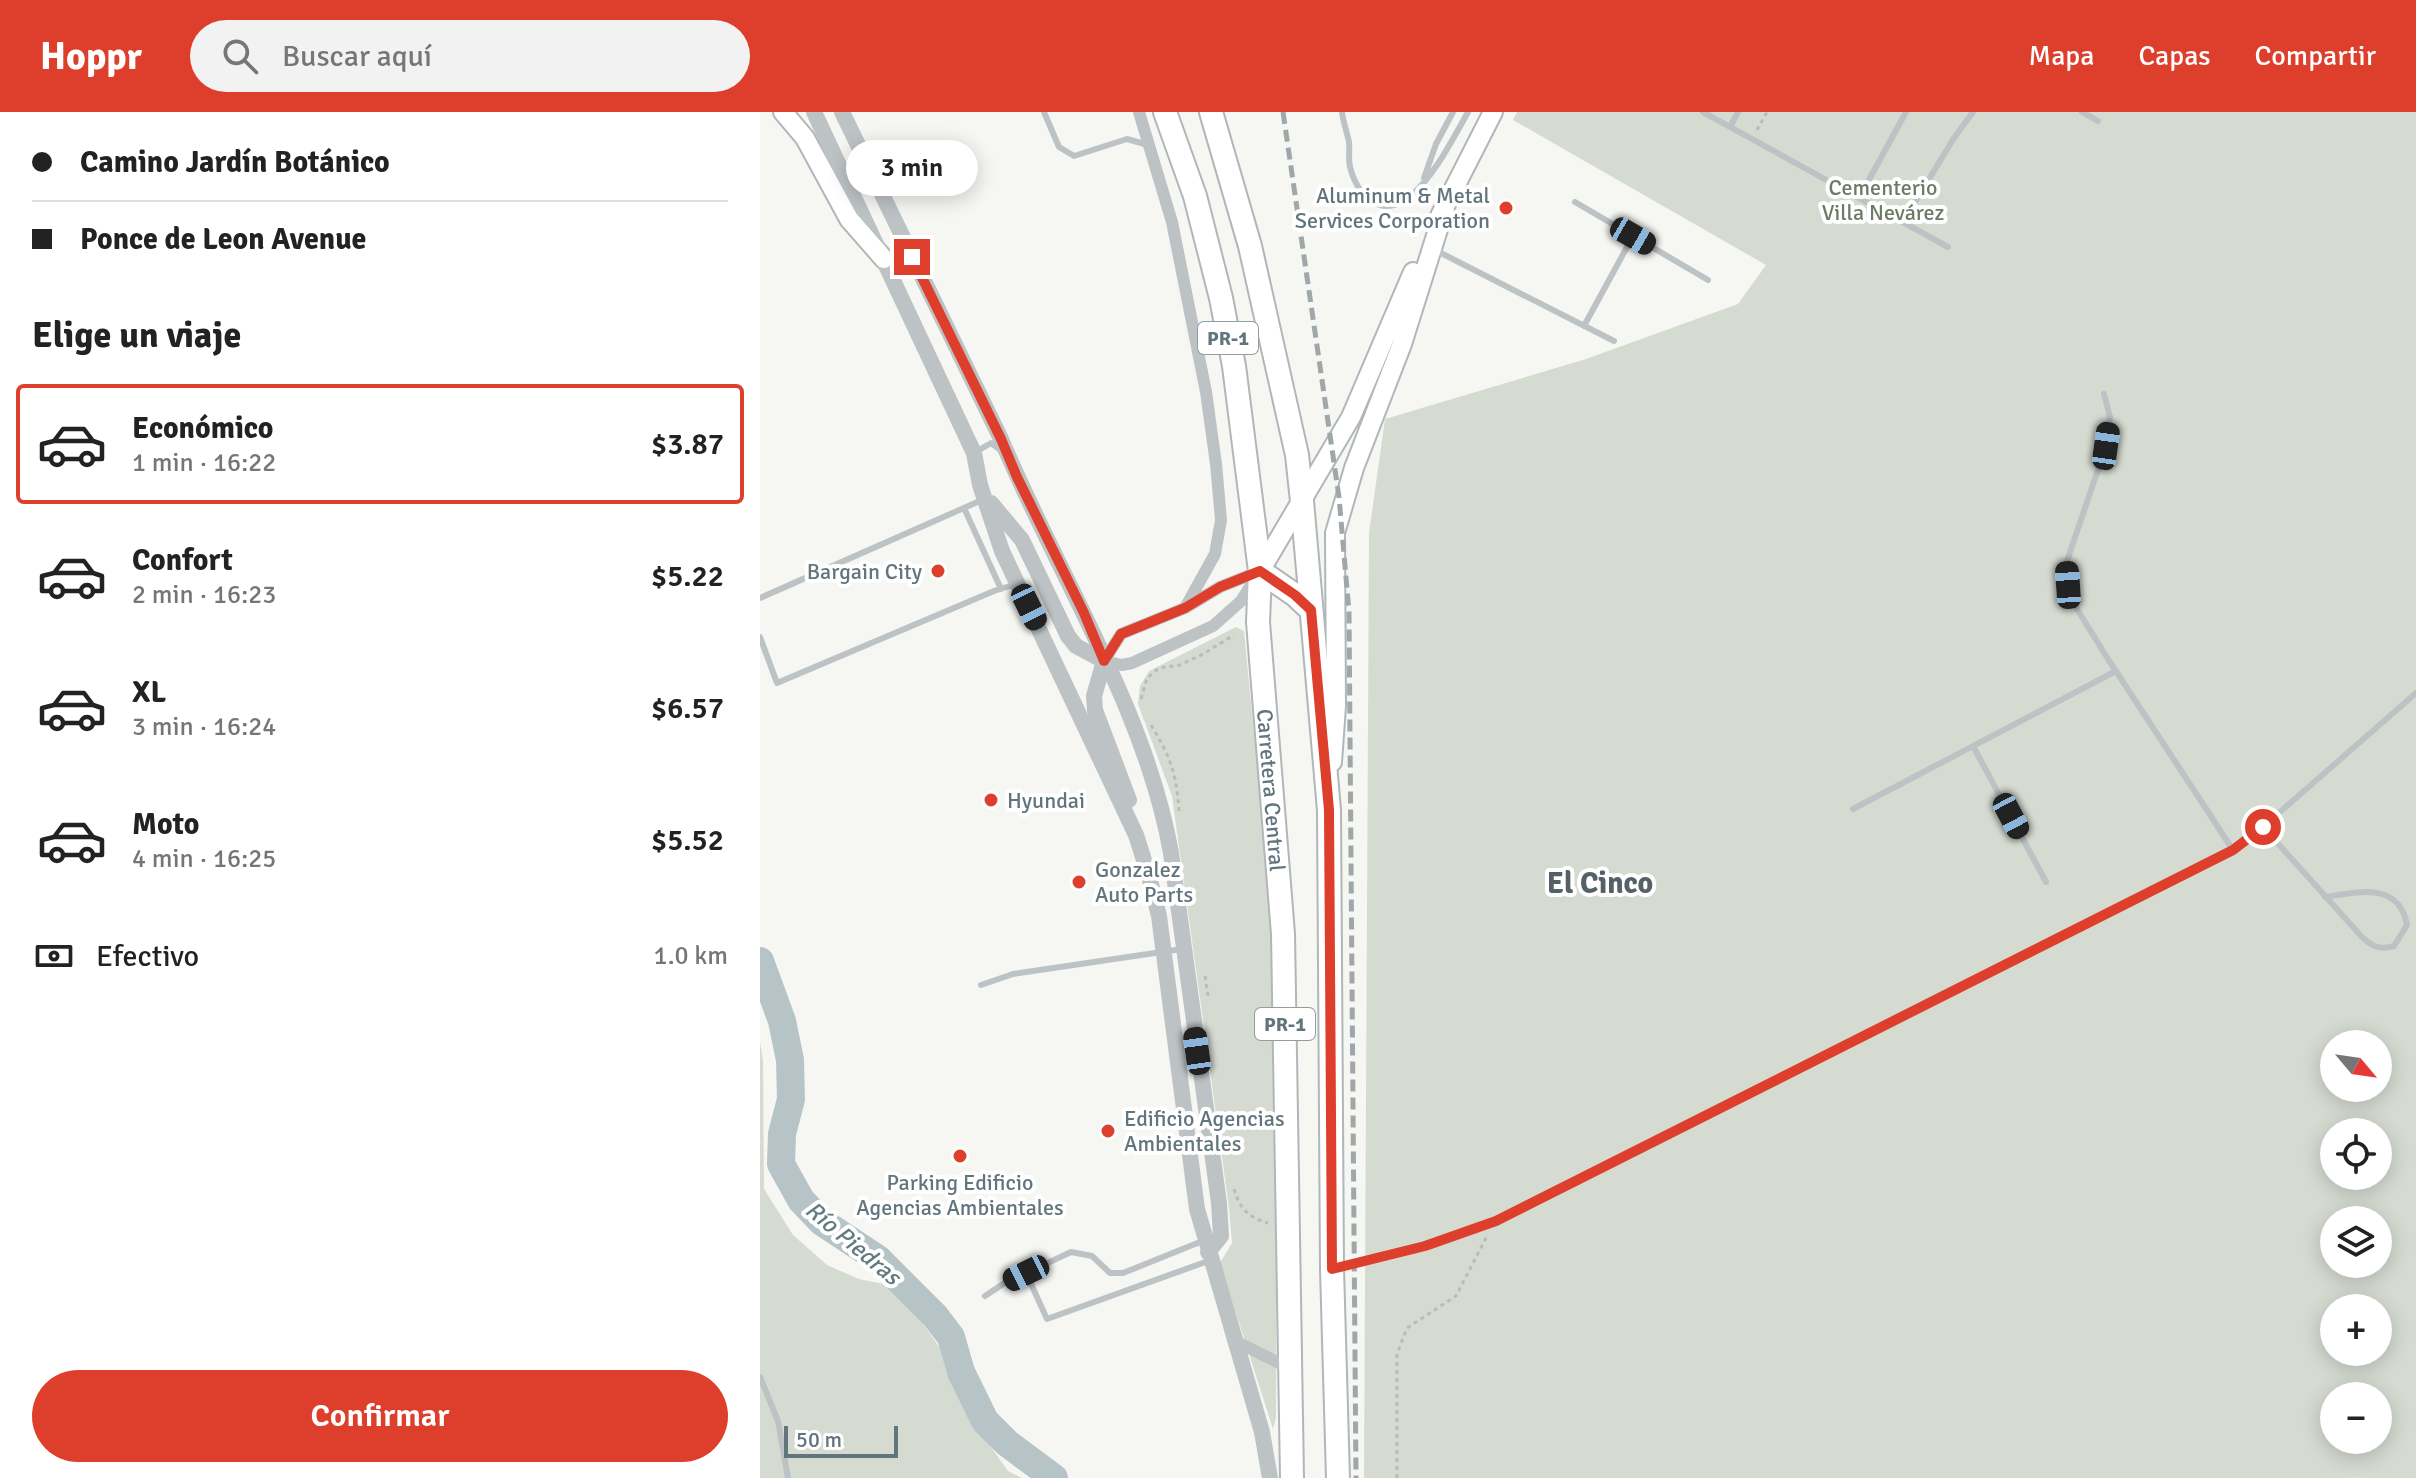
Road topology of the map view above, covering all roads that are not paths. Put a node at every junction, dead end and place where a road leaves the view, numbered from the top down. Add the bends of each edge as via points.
1 (783, 112) edge
2 (814, 112) edge
3 (842, 112) edge
4 (1044, 112) edge
5 (1139, 112) edge
6 (1165, 112) edge
7 (1211, 112) edge
8 (1342, 112) edge
9 (1453, 112) edge
10 (1468, 112) edge
11 (1493, 112) edge
12 (1703, 112) edge
13 (1738, 112) edge
14 (1906, 112) edge
15 (1973, 112) edge
16 (2082, 112) edge
17 (2098, 121) dead end
18 (1730, 127) junction
19 (1149, 146) junction
20 (1421, 185) junction
21 (1859, 198) junction
22 (1575, 202) dead end
23 (1445, 207) junction
24 (1903, 222) junction
25 (1633, 236) junction
26 (1948, 247) dead end
27 (1432, 248) junction
28 (884, 259) junction
29 (1708, 280) dead end
30 (1584, 326) junction
31 (1614, 341) dead end
32 (2104, 394) dead end
33 (974, 453) junction
34 (1008, 455) junction
35 (985, 497) junction
36 (1302, 501) junction
37 (964, 508) junction
38 (1260, 571) junction
39 (1018, 583) junction
40 (1001, 589) junction
41 (760, 598) edge
42 (1185, 608) junction
43 (1311, 610) junction
44 (760, 637) edge
45 (1104, 661) junction
46 (2116, 671) junction
47 (2416, 693) edge
48 (1973, 746) junction
49 (1853, 809) dead end
50 (1329, 810) junction
51 (2263, 827) junction
52 (1136, 835) junction
53 (2233, 850) junction
54 (2046, 882) dead end
55 (2325, 897) junction
56 (1183, 949) junction
57 (1164, 953) junction
58 (981, 985) dead end
59 (1208, 1251) junction
60 (1332, 1269) junction
61 (1026, 1273) junction
62 (985, 1296) dead end
63 (1233, 1340) junction
64 (1289, 1368) junction
65 (760, 1377) edge
66 (788, 1478) edge
67 (1270, 1478) edge
68 (1292, 1478) edge
69 (1338, 1478) edge

1 - 28 main road via 805,138 849,219
2 - 28 street
3 - 34 street
4 - 19 lane via 1059,147 1074,156 1127,139
5 - 19 street
6 - 38 highway, Carretera Central / PR-1 via 1195,196 1221,298
7 - 36 highway, PR-1 via 1250,246 1297,455
8 - 20 lane via 1350,166 1362,196 1390,205
9 - 20 lane
10 - 20 lane
11 - 23 main road
12 - 18 lane
13 - 18 lane
14 - 21 lane
15 - 24 lane
16 - 17 lane
18 - 21 lane
19 - 42 street via 1189,305 1220,506 1215,554
21 - 24 lane
22 - 25 lane
23 - 27 main road
23 - 36 main road via 1351,417
24 - 26 lane
25 - 29 lane
25 - 30 lane
27 - 30 lane
27 - 50 main road via 1335,533 1336,706
28 - 33 street
30 - 31 lane
32 - 46 lane via 2110,417 2106,446 2066,564 2077,609
33 - 34 lane via 991,443
33 - 35 street
34 - 45 street
35 - 37 lane
35 - 39 street
35 - 45 street via 1022,540 1068,636
36 - 38 main road
36 - 43 highway, PR-1
37 - 40 lane
37 - 41 lane
38 - 42 street
38 - 43 highway
38 - 45 street via 1241,601 1213,626 1132,663
38 - 64 highway, Carretera Central / PR-1 via 1258,622 1283,934
39 - 40 lane
39 - 52 street
40 - 44 lane via 777,683
42 - 45 street via 1121,634
43 - 50 highway, PR-1
45 - 52 street via 1095,710 1133,812
45 - 56 street via 1140,739 1166,824
46 - 48 lane
46 - 53 lane
47 - 51 lane
48 - 49 lane
48 - 54 lane
50 - 60 highway, PR-1
51 - 53 lane
51 - 55 lane
52 - 57 street
53 - 60 lane via 1496,1221 1425,1246
55 - 55 lane via 2373,947 2394,946 2407,925 2405,912 2391,898 2371,891
56 - 57 lane
56 - 59 street via 1219,1203 1221,1236
57 - 58 lane via 1013,974
57 - 59 street via 1197,1209
59 - 61 lane via 1123,1273 1110,1273 1092,1256 1071,1252
59 - 61 lane via 1047,1319
59 - 63 street
60 - 69 highway, PR-1
61 - 62 lane
63 - 64 street
63 - 67 street via 1262,1432
64 - 68 highway, Carretera Central / PR-1
65 - 66 lane via 778,1421

